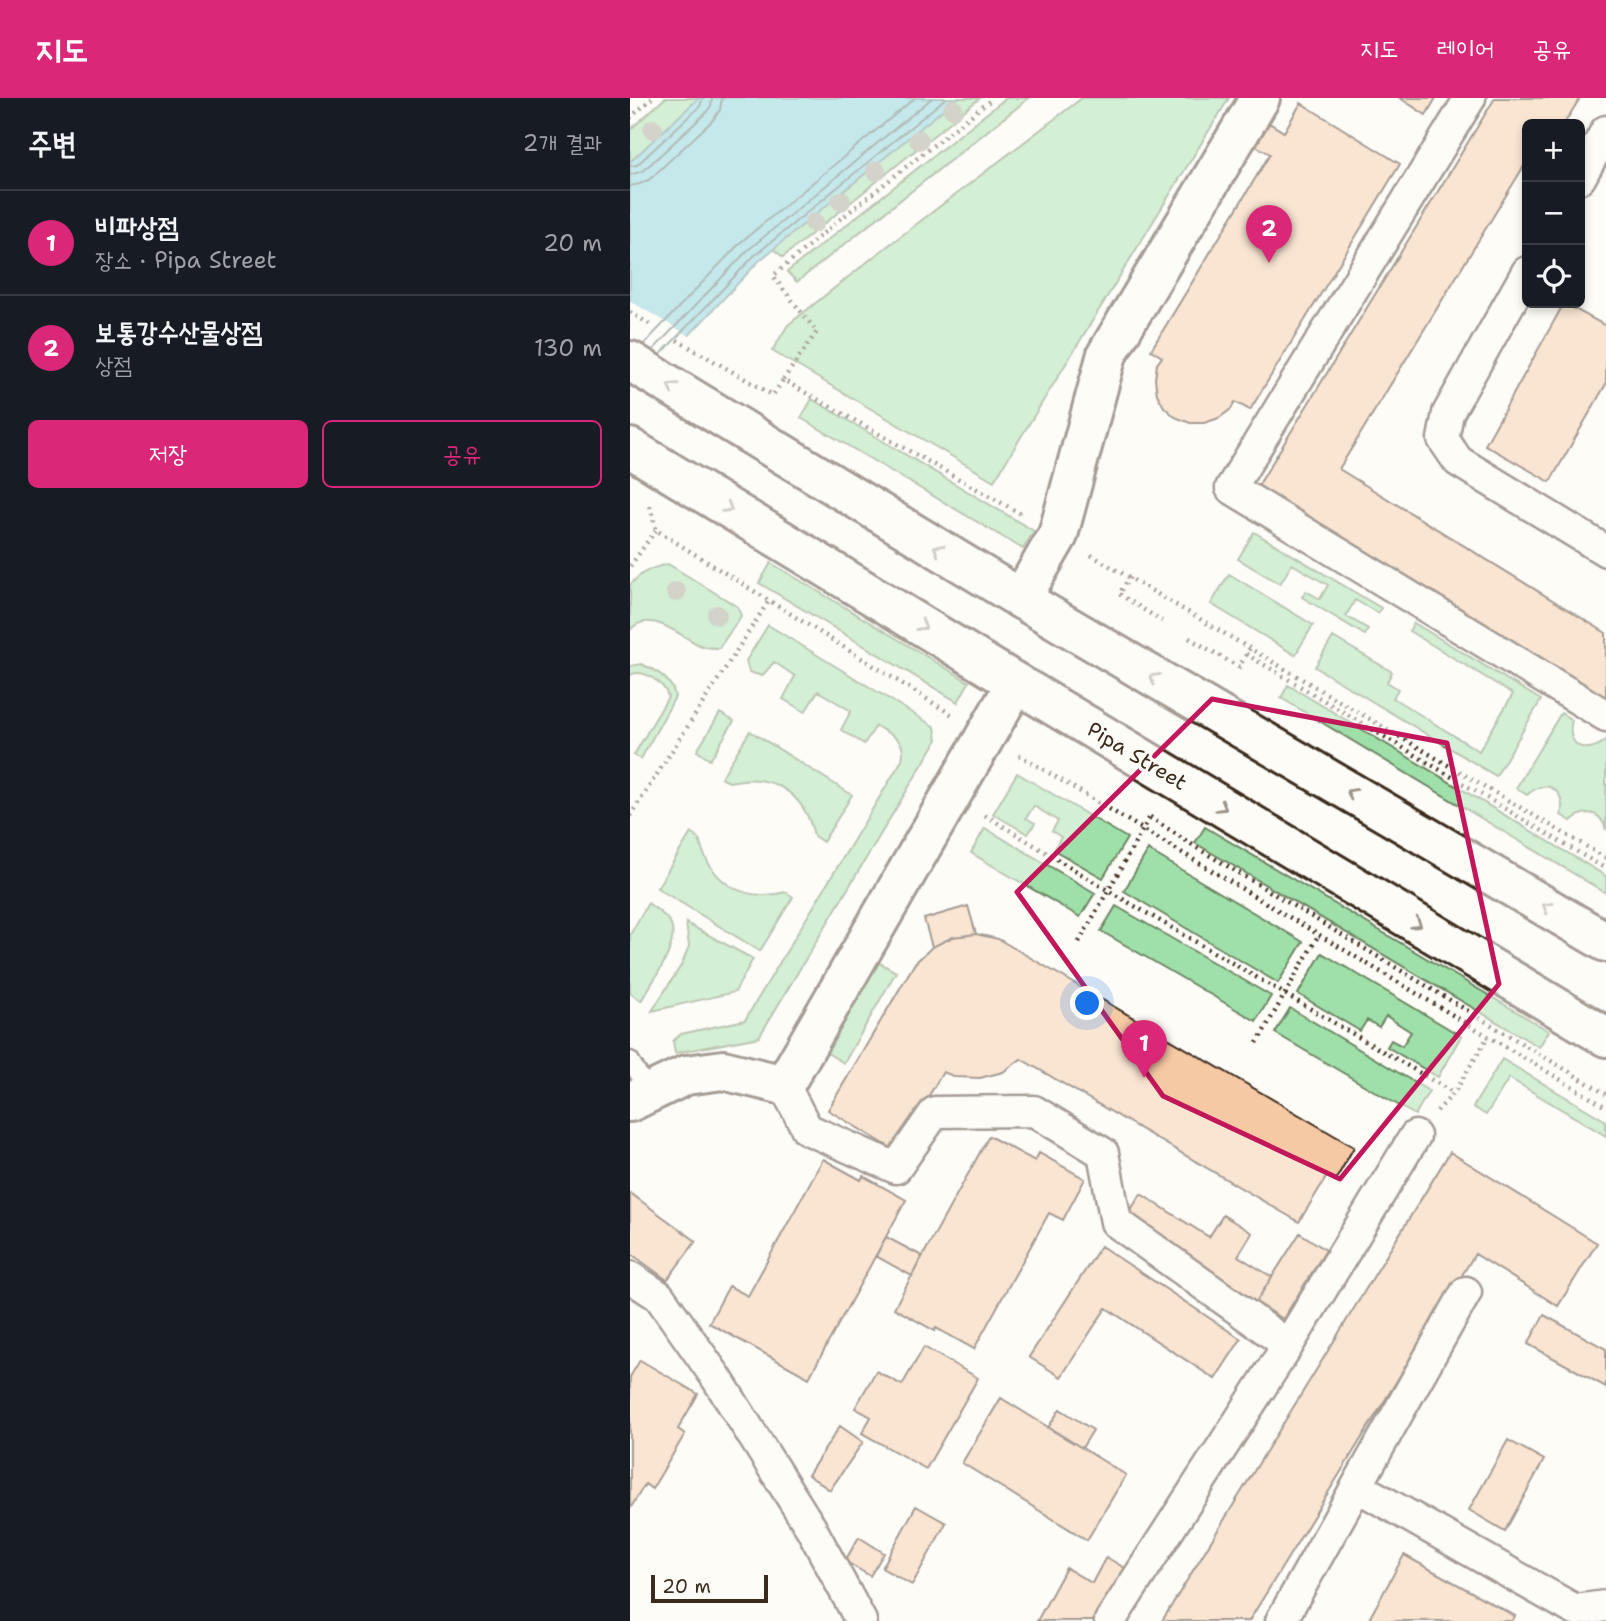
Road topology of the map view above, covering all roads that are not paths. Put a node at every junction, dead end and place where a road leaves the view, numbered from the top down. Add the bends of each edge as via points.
1 (1260, 98) edge
2 (1470, 98) edge
3 (1606, 131) edge
4 (1585, 169) edge
5 (1522, 281) edge
6 (630, 361) edge
7 (630, 448) edge
8 (1606, 551) edge
9 (1021, 599) junction
10 (1016, 683) junction
11 (1606, 716) edge
12 (1606, 942) edge
13 (1606, 1037) edge
14 (630, 1060) edge
15 (784, 1085) junction
16 (640, 1098) edge
17 (1415, 1136) road end
18 (630, 1277) edge
19 (1466, 1292) dead end
20 (1288, 1345) junction
21 (1358, 1487) junction
22 (1606, 1606) edge
23 (861, 1621) edge
24 (1110, 1621) edge
25 (1281, 1621) edge

1 - 9 main road via 1107,354 1058,535
2 - 11 street via 1231,488
3 - 4 street
5 - 8 street via 1448,413 1443,439 1458,461
9 -> 6 main road
7 -> 10 main road, Pipa Street via 659,486
12 -> 9 main road
10 -> 13 main road, Pipa Street
10 - 15 main road
14 - 16 lane
15 - 16 main road via 723,1070 687,1074
15 - 20 street via 807,1129 896,1168 935,1112 1034,1111 1103,1153 1116,1222
17 - 20 street
18 - 23 street via 659,1296 716,1377 811,1528
19 - 21 street
20 - 24 street
21 - 22 street via 1576,1610
21 - 25 street

